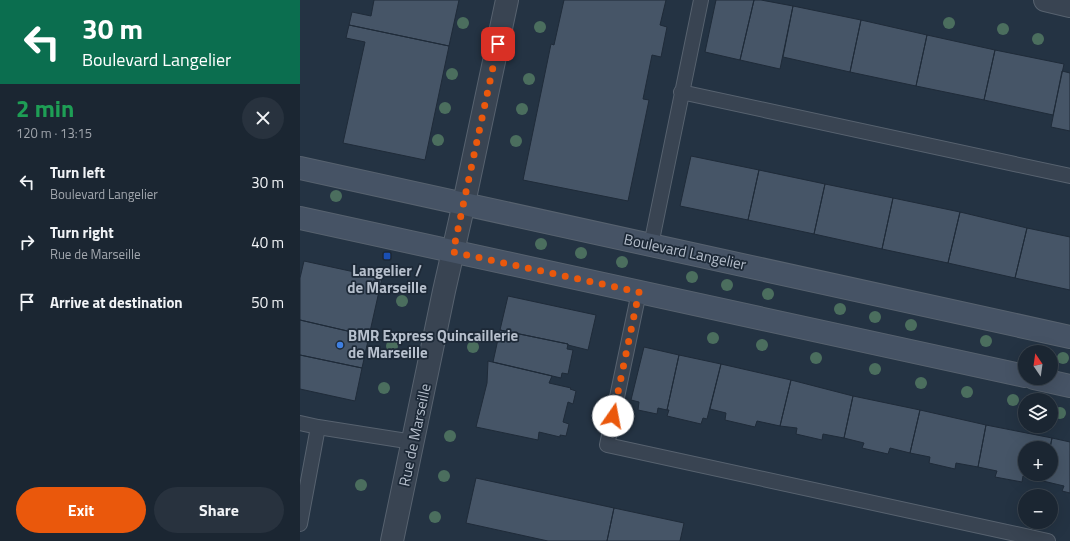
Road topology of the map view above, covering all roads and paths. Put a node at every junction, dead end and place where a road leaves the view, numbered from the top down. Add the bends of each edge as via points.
1 (507, 0) edge
2 (701, 0) edge
3 (1045, 0) edge
4 (1070, 6) edge
5 (682, 92) junction
6 (300, 168) edge
7 (1070, 176) edge
8 (464, 203) junction
9 (300, 218) edge
10 (650, 245) junction
11 (453, 252) junction
12 (639, 292) junction
13 (1070, 337) edge
14 (1018, 374) edge
15 (1058, 383) edge
16 (1070, 386) edge
17 (300, 423) edge
18 (318, 427) junction
19 (413, 442) junction
20 (300, 524) edge
21 (392, 541) edge
22 (1048, 541) edge

1 - 8 street, Rue de Marseille
2 - 5 lane
3 - 4 street
5 - 7 lane
5 - 10 lane
6 - 8 main road, Boulevard Langelier
8 - 10 main road, Boulevard Langelier
8 - 11 street, Rue de Marseille
9 - 11 main road
10 - 13 main road, Boulevard Langelier
11 - 12 main road
11 - 19 street, Rue de Marseille
12 - 14 main road
12 - 22 lane via 607,445
15 - 16 main road
17 - 18 lane
18 - 19 lane
18 - 20 lane
19 - 21 street, Rue de Marseille

